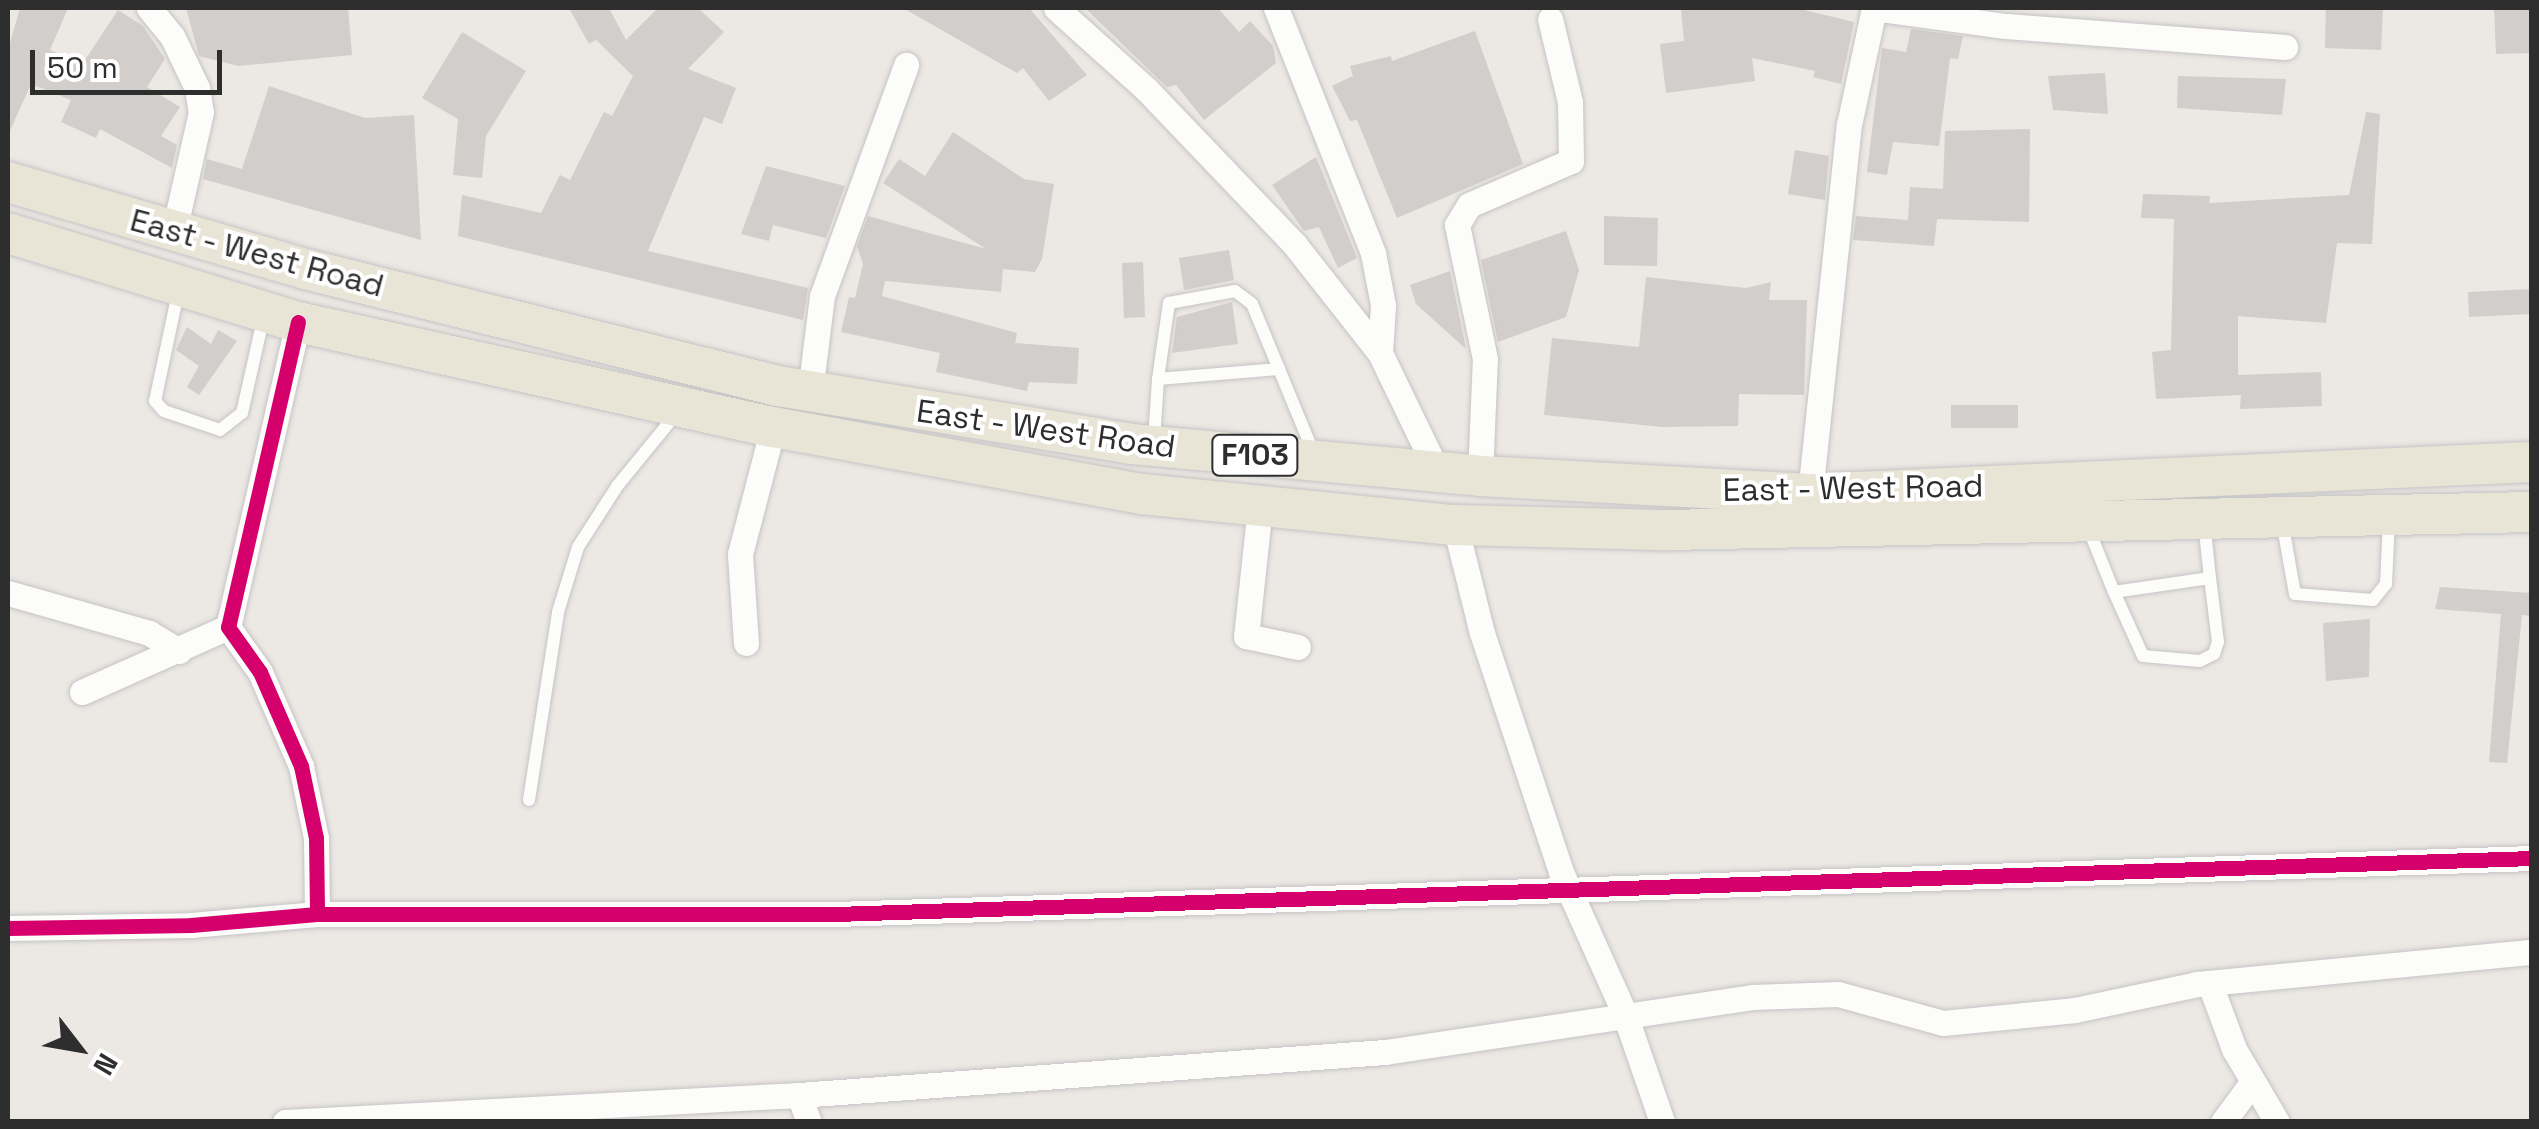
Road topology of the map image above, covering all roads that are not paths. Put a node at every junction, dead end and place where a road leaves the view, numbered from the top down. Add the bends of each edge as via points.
1 (149, 8) edge
2 (1056, 8) edge
3 (1276, 8) edge
4 (1874, 8) edge
5 (1550, 19) dead end
6 (2105, 20) edge
7 (2286, 48) dead end
8 (906, 65) dead end
9 (8, 182) edge
10 (174, 231) junction
11 (8, 233) edge
12 (180, 286) junction
13 (282, 317) junction
14 (1380, 353) junction
15 (1279, 369) junction
16 (1158, 378) junction
17 (810, 392) junction
18 (682, 407) junction
19 (773, 427) junction
20 (1153, 446) junction
21 (1317, 460) junction
22 (2532, 462) edge
23 (1438, 472) junction
24 (1480, 476) junction
25 (1810, 494) junction
26 (1260, 506) junction
27 (2532, 512) edge
28 (2389, 516) junction
29 (2282, 518) junction
30 (2203, 520) junction
31 (2086, 523) junction
32 (1455, 526) junction
33 (2210, 578) junction
34 (2114, 592) junction
35 (8, 594) edge
36 (228, 626) junction
37 (746, 643) dead end
38 (1298, 647) dead end
39 (179, 650) junction
40 (82, 692) dead end
41 (529, 800) dead end
42 (2532, 858) edge
43 (1569, 892) junction
44 (317, 914) junction
45 (8, 928) edge
46 (2532, 952) edge
47 (2211, 987) junction
48 (1624, 1012) junction
49 (2252, 1084) junction
50 (799, 1095) junction
51 (285, 1122) edge
52 (809, 1122) edge
53 (1662, 1122) edge
54 (2223, 1122) edge
55 (2277, 1122) edge

1 - 10 street via 172,36 197,88 200,112
2 - 14 street via 1146,89 1294,245
3 - 14 street via 1374,252 1383,305
4 - 6 street
4 - 25 street via 1849,126
5 - 24 street via 1570,102 1571,161 1468,205 1457,225 1484,360
6 - 7 street
8 - 17 street via 822,296
9 - 10 main road, East - West Road / F103
10 - 17 main road, East - West Road / F103
11 - 12 main road, East - West Road / F103
12 - 13 main road, East - West Road / F103
12 - 13 lane via 152,392 164,412 220,430 242,413
13 - 18 main road, East - West Road / F103
13 - 36 street
14 - 23 street
15 - 16 lane
15 - 16 lane via 1252,304 1236,290 1169,303
15 - 21 lane
16 - 20 lane
17 - 20 main road, East - West Road / F103
18 - 19 main road, East - West Road / F103
18 - 41 lane via 618,484 578,547 558,612
19 - 26 main road, East - West Road / F103 via 1142,494
19 - 37 street via 740,554
20 - 21 main road, East - West Road / F103
21 - 23 main road, East - West Road / F103
22 - 25 main road, East - West Road / F103
23 - 24 main road, East - West Road / F103
24 - 25 main road, East - West Road / F103
26 - 32 main road, East - West Road / F103
26 - 38 street via 1246,636
27 - 28 main road, East - West Road / F103
28 - 29 main road, East - West Road / F103
28 - 29 lane via 2386,584 2373,600 2303,600 2295,594
29 - 30 main road, East - West Road / F103
30 - 31 main road, East - West Road / F103
30 - 33 lane
31 - 32 main road, East - West Road / F103 via 1805,530
31 - 34 lane
32 - 43 street via 1482,633
33 - 34 lane
33 - 34 lane via 2218,642 2214,654 2200,661 2143,656
35 - 39 street via 149,633
36 - 39 street
36 - 44 street via 260,672 301,766 316,838
39 - 40 street
42 - 43 street
43 - 44 street via 836,914
43 - 48 street
44 - 45 street via 191,925
46 - 47 street via 2377,963
47 - 48 street via 1943,1023 1838,994
47 - 49 street
48 - 50 street via 1384,1052
48 - 53 street
49 - 54 street
49 - 55 street
50 - 51 street
50 - 52 street

